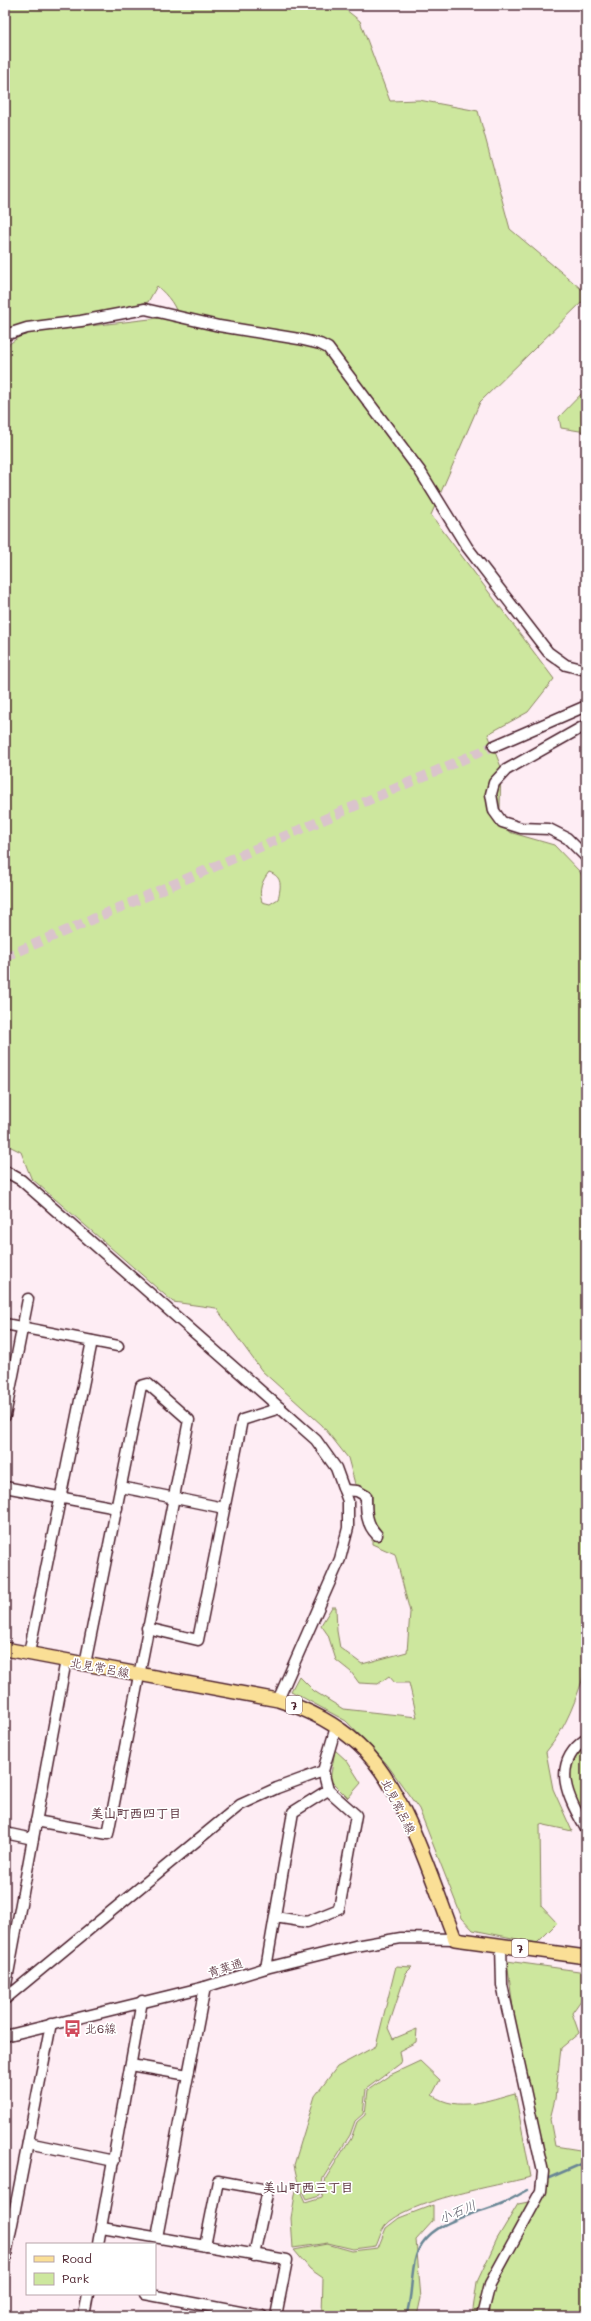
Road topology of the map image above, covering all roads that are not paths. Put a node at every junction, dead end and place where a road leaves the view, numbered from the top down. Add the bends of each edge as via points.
1 (5, 335) edge
2 (586, 670) edge
3 (586, 706) edge
4 (586, 725) edge
5 (494, 746) tunnel mouth
6 (586, 857) edge
7 (5, 1171) edge
8 (28, 1299) dead end
9 (5, 1324) edge
10 (22, 1328) junction
11 (92, 1341) junction
12 (118, 1346) dead end
13 (280, 1408) junction
14 (5, 1416) edge
15 (5, 1487) edge
16 (121, 1487) junction
17 (344, 1490) junction
18 (60, 1497) junction
19 (174, 1497) junction
20 (117, 1508) junction
21 (224, 1508) junction
22 (377, 1535) dead end
23 (147, 1628) junction
24 (5, 1649) edge
25 (29, 1654) junction
26 (66, 1660) junction
27 (85, 1664) junction
28 (138, 1674) junction
29 (278, 1700) junction
30 (336, 1727) junction
31 (586, 1740) edge
32 (323, 1771) junction
33 (328, 1790) junction
34 (36, 1821) junction
35 (586, 1829) edge
36 (5, 1833) edge
37 (33, 1839) junction
38 (275, 1917) junction
39 (455, 1939) junction
40 (501, 1945) junction
41 (586, 1957) edge
42 (266, 1968) junction
43 (205, 1987) junction
44 (5, 1995) edge
45 (142, 2001) junction
46 (51, 2024) junction
47 (5, 2036) edge
48 (131, 2065) junction
49 (188, 2075) junction
50 (28, 2143) junction
51 (114, 2161) junction
52 (102, 2228) junction
53 (157, 2237) junction
54 (98, 2243) edge
55 (205, 2246) junction
56 (254, 2255) junction
57 (5, 2260) edge
58 (88, 2295) edge
59 (150, 2295) edge
60 (84, 2316) edge
61 (262, 2316) edge
62 (276, 2316) edge
63 (482, 2316) edge

1 - 2 street via 27,328 145,309 219,326 299,339 328,348 420,471 467,547 548,652 566,665
3 - 5 street
4 - 6 street via 506,770 494,783 491,794 494,811 502,822 521,828 549,829 567,838
7 - 13 street via 21,1180
8 - 10 street
9 - 10 street
10 - 11 street
10 - 14 street
11 - 12 street
11 - 18 street
13 - 17 street via 316,1440 336,1468
13 - 21 street via 242,1420
15 - 18 street
16 - 19 street
16 - 19 street via 141,1386 148,1384 189,1420
16 - 20 street
17 - 22 street via 357,1491 366,1496 366,1516 370,1528
17 - 29 street via 348,1501 348,1528 340,1559
18 - 20 street
18 - 25 street
19 - 21 street
19 - 23 street
20 - 27 street
21 - 23 street via 198,1640
23 - 28 street
24 - 25 main road, 北見常呂線 / 7
25 - 26 main road, 北見常呂線 / 7
26 - 27 main road, 北見常呂線 / 7
26 - 34 street
27 - 28 main road, 北見常呂線 / 7
28 - 29 main road, 北見常呂線 / 7
28 - 34 street via 108,1834
29 - 30 main road, 北見常呂線 / 7 via 313,1713
30 - 32 street
30 - 39 main road, 北見常呂線 / 7 via 373,1760 395,1793 411,1826
31 - 35 street via 571,1755 566,1765 566,1774 567,1794
32 - 33 street
32 - 44 street via 240,1805
33 - 38 street via 293,1812
33 - 38 street via 356,1815 339,1910 307,1922
34 - 37 street
36 - 37 street
37 - 44 street
38 - 42 street
39 - 40 main road, 7
39 - 42 street, 青葉通 via 401,1938 355,1946
40 - 41 main road, 7
40 - 63 street via 502,1985 542,2172 540,2191 490,2284
42 - 43 street, 青葉通
43 - 45 street, 青葉通
43 - 49 street
45 - 46 street, 青葉通
45 - 48 street
46 - 47 street, 青葉通
46 - 50 street
48 - 49 street
48 - 51 street
49 - 53 street
50 - 51 street
50 - 57 street
51 - 52 street
52 - 53 street
52 - 54 street
53 - 55 street
55 - 56 street
55 - 56 street via 218,2181 268,2190
56 - 62 street via 286,2260
58 - 60 street
59 - 61 street

